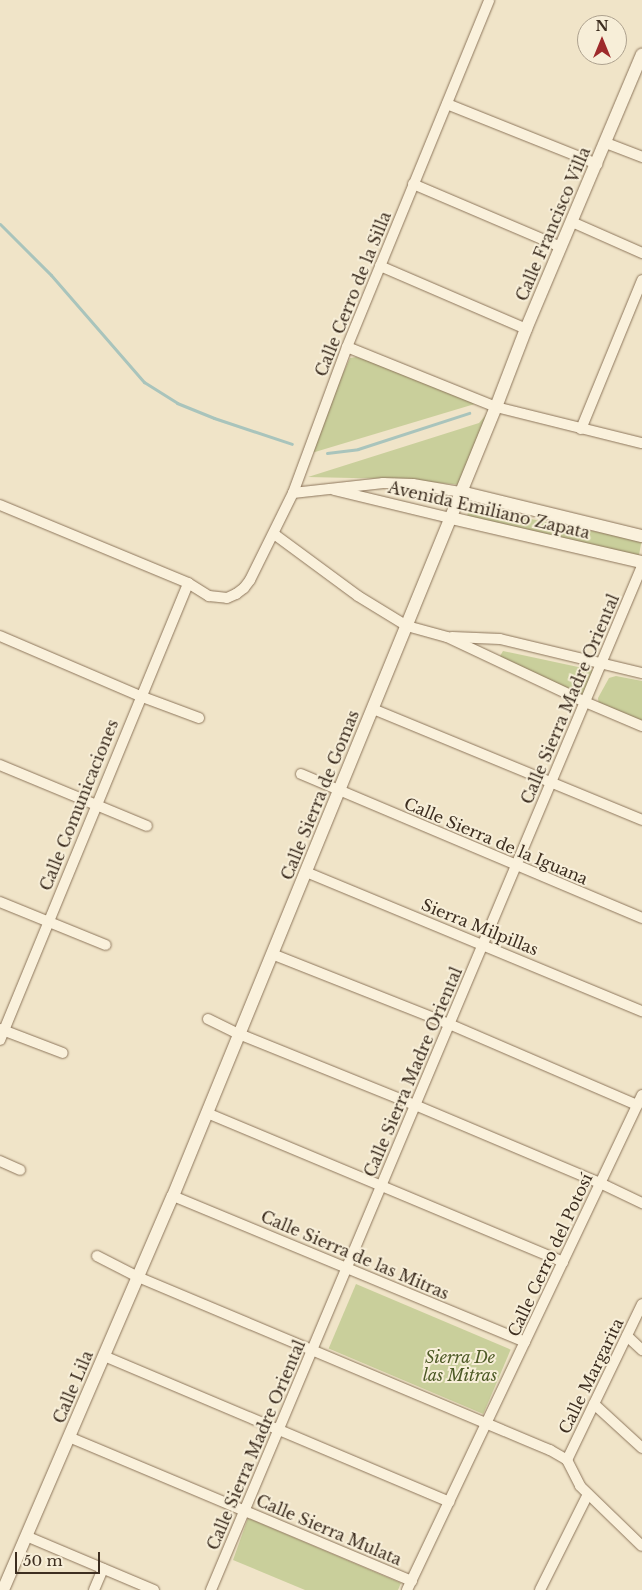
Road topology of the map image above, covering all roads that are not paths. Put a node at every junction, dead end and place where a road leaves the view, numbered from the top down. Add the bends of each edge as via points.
1 (489, 0) edge
2 (641, 61) edge
3 (447, 104) junction
4 (606, 143) junction
5 (642, 157) edge
6 (597, 164) junction
7 (413, 184) junction
8 (572, 222) junction
9 (561, 247) junction
10 (642, 253) edge
11 (380, 266) junction
12 (642, 280) edge
13 (526, 329) junction
14 (347, 347) junction
15 (496, 407) junction
16 (581, 429) junction
17 (642, 442) edge
18 (328, 489) junction
19 (462, 492) junction
20 (293, 493) junction
21 (0, 505) edge
22 (451, 518) junction
23 (274, 534) junction
24 (642, 536) edge
25 (642, 564) edge
26 (188, 583) junction
27 (407, 626) junction
28 (0, 636) edge
29 (446, 637) junction
30 (600, 664) junction
31 (642, 673) edge
32 (140, 696) junction
33 (585, 702) junction
34 (372, 709) junction
35 (199, 718) dead end
36 (642, 726) edge
37 (0, 765) edge
38 (301, 774) dead end
39 (551, 782) junction
40 (339, 791) junction
41 (96, 804) junction
42 (642, 820) edge
43 (148, 826) dead end
44 (516, 865) junction
45 (306, 872) junction
46 (0, 902) edge
47 (642, 918) edge
48 (48, 922) junction
49 (483, 944) junction
50 (106, 945) dead end
51 (272, 954) junction
52 (642, 1011) edge
53 (208, 1019) dead end
54 (449, 1024) junction
55 (1, 1034) edge
56 (239, 1034) junction
57 (63, 1053) dead end
58 (642, 1095) edge
59 (415, 1105) junction
60 (637, 1105) junction
61 (207, 1113) junction
62 (0, 1161) edge
63 (20, 1170) dead end
64 (600, 1183) junction
65 (381, 1186) junction
66 (173, 1196) junction
67 (642, 1203) edge
68 (97, 1256) dead end
69 (563, 1262) junction
70 (346, 1268) junction
71 (138, 1277) junction
72 (642, 1304) edge
73 (627, 1336) junction
74 (525, 1342) junction
75 (312, 1350) junction
76 (642, 1350) edge
77 (104, 1356) junction
78 (594, 1404) junction
79 (486, 1423) junction
80 (278, 1431) junction
81 (69, 1437) junction
82 (642, 1448) edge
83 (567, 1460) junction
84 (588, 1494) junction
85 (449, 1502) junction
86 (244, 1510) junction
87 (26, 1536) junction
88 (642, 1546) edge
89 (103, 1569) junction
90 (409, 1586) edge
91 (3, 1590) edge
92 (94, 1590) edge
93 (154, 1590) edge
94 (211, 1590) edge
95 (540, 1590) edge

1 - 3 street, Calle Cerro de la Silla
2 - 4 street, Calle Francisco Villa
3 - 6 street
3 - 7 street, Calle Cerro de la Silla
4 - 5 street
4 - 6 street, Calle Francisco Villa
6 - 8 street, Calle Francisco Villa
7 - 9 street
7 - 11 street, Calle Cerro de la Silla
8 - 9 street, Calle Francisco Villa
8 - 10 street
9 - 13 street, Calle Francisco Villa
11 - 13 street
11 - 14 street, Calle Cerro de la Silla
12 - 16 street
13 - 15 street, Calle Francisco Villa
14 - 15 street
14 - 20 street, Calle Cerro de la Silla
15 - 16 street
15 - 19 street, Calle Sierra de Gomas
16 - 17 street
18 - 19 street, Avenida Emiliano Zapata via 383,483
18 - 20 street, Avenida Emiliano Zapata
18 - 22 street, Avenida Emiliano Zapata
19 - 22 street, Calle Sierra de Gomas
19 - 24 street, Avenida Emiliano Zapata
20 - 23 street, Calle Cerro de la Silla
21 - 26 street
22 - 25 street, Avenida Emiliano Zapata
22 - 27 street, Calle Sierra de Gomas
23 - 26 street, Calle Cerro de la Silla via 250,580 236,594 227,598 209,596
23 - 27 street via 358,596
25 - 30 street, Calle Sierra Madre Oriental
26 - 32 street, Calle Comunicaciones
27 - 29 street
27 - 34 street, Calle Sierra de Gomas
28 - 32 street
29 - 30 street via 500,640
29 - 33 street
30 - 31 street
30 - 33 street, Calle Sierra Madre Oriental
32 - 35 street
32 - 41 street, Calle Comunicaciones
33 - 36 street
33 - 39 street, Calle Sierra Madre Oriental
34 - 39 street
34 - 40 street, Calle Sierra de Gomas
37 - 41 street
38 - 40 street, Calle Sierra de la Iguana
39 - 42 street
39 - 44 street, Calle Sierra Madre Oriental
40 - 44 street, Calle Sierra de la Iguana
40 - 45 street, Calle Sierra de Gomas
41 - 43 street
41 - 48 street, Calle Comunicaciones
44 - 47 street, Calle Sierra de la Iguana
44 - 49 street, Calle Sierra Madre Oriental
45 - 49 street, Sierra Milpillas
45 - 51 street, Calle Sierra de Gomas
46 - 48 street
48 - 50 street
48 - 55 street, Calle Comunicaciones
49 - 52 street, Sierra Milpillas
49 - 54 street, Calle Sierra Madre Oriental
51 - 54 street
51 - 56 street, Calle Sierra de Gomas
53 - 56 street
54 - 59 street, Calle Sierra Madre Oriental
54 - 60 street
55 - 57 street
56 - 59 street
56 - 61 street, Calle Sierra de Gomas
58 - 60 street, Calle Cerro del Potosí
59 - 64 street
59 - 65 street, Calle Sierra Madre Oriental
60 - 64 street, Calle Cerro del Potosí
61 - 65 street
61 - 66 street, Calle Sierra de Gomas
62 - 63 street
64 - 67 street
64 - 69 street, Calle Cerro del Potosí
65 - 69 street
65 - 70 street, Calle Sierra Madre Oriental
66 - 70 street, Calle Sierra de las Mitras
66 - 71 street, Calle Lila
68 - 71 street
69 - 74 street, Calle Cerro del Potosí
70 - 74 street, Calle Sierra de las Mitras
70 - 75 street, Calle Sierra Madre Oriental
71 - 75 street
71 - 77 street, Calle Lila
72 - 73 street, Calle Margarita
73 - 76 street
73 - 78 street, Calle Margarita
74 - 79 street, Calle Cerro del Potosí
75 - 79 street
75 - 80 street, Calle Sierra Madre Oriental
77 - 80 street
77 - 81 street, Calle Lila
78 - 82 street
78 - 83 street, Calle Margarita
79 - 83 street
79 - 85 street, Calle Cerro del Potosí
80 - 85 street
80 - 86 street, Calle Sierra Madre Oriental
81 - 86 street, Calle Sierra Mulata
81 - 87 street, Calle Lila
83 - 84 street via 580,1486
84 - 88 street
84 - 95 street
85 - 90 street, Calle Cerro del Potosí
86 - 90 street, Calle Sierra Mulata
86 - 94 street, Calle Sierra Madre Oriental
87 - 89 street
87 - 91 street, Calle Lila
89 - 92 street
89 - 93 street

